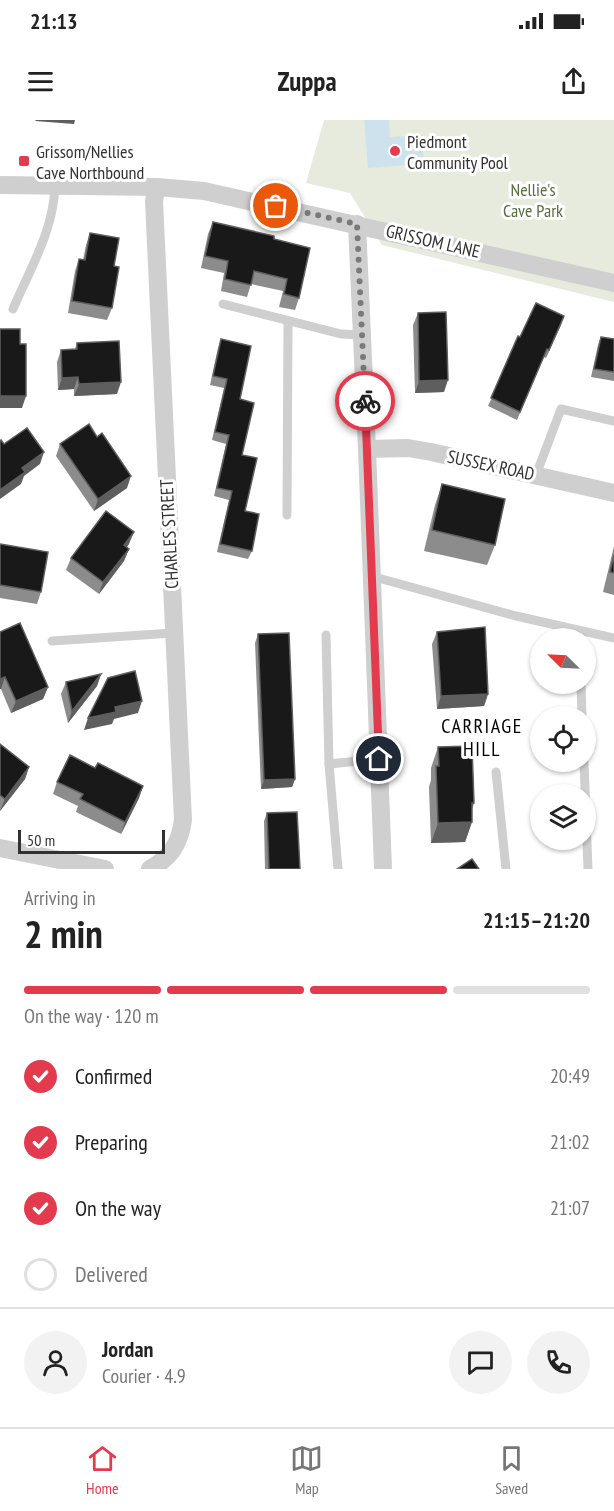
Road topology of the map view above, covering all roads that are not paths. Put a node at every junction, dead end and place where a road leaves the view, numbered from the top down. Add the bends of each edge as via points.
1 (0, 185) edge
2 (55, 185) junction
3 (158, 187) junction
4 (357, 224) junction
5 (614, 283) edge
6 (223, 304) dead end
7 (13, 309) dead end
8 (288, 321) junction
9 (362, 335) junction
10 (614, 422) edge
11 (367, 449) junction
12 (536, 475) junction
13 (614, 493) edge
14 (287, 515) dead end
15 (371, 576) junction
16 (556, 628) edge
17 (173, 633) junction
18 (326, 635) dead end
19 (596, 636) edge
20 (614, 638) edge
21 (52, 641) dead end
22 (379, 759) junction
23 (329, 764) junction
24 (496, 772) dead end
25 (584, 772) edge
26 (0, 848) edge
27 (105, 869) edge
28 (150, 869) edge
29 (338, 869) edge
30 (383, 869) edge
31 (506, 869) edge
32 (588, 869) edge

1 - 2 street, GRISSOM LANE
2 - 3 street, GRISSOM LANE
2 - 7 lane via 49,226
3 - 4 street, GRISSOM LANE via 235,196
3 - 17 street, CHARLES STREET via 154,201
4 - 5 street, GRISSOM LANE
4 - 9 street
6 - 8 lane
8 - 9 lane via 340,334
8 - 14 lane
9 - 11 street
10 - 12 lane via 561,409
11 - 12 street, SUSSEX ROAD via 408,448
11 - 15 street
12 - 13 street, SUSSEX ROAD
15 - 16 lane
15 - 22 street
17 - 21 lane
17 - 28 street, CHARLES STREET via 183,820 172,853
18 - 23 lane
19 - 20 lane
22 - 23 lane
22 - 30 street
23 - 29 lane
24 - 31 lane
25 - 32 lane
26 - 27 street

